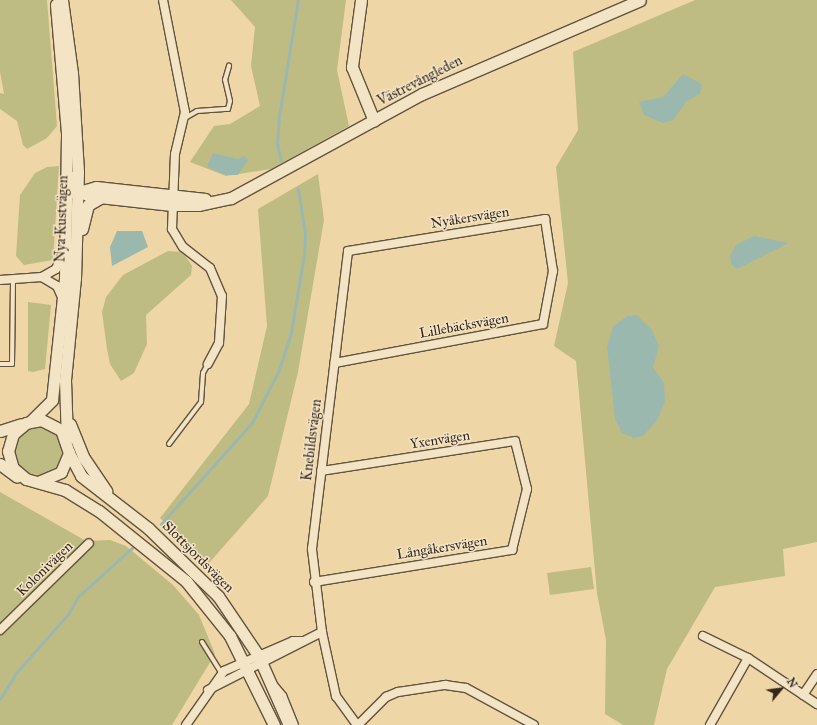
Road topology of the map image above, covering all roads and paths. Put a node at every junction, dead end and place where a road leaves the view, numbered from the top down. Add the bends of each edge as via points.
1 (56, 0) edge
2 (62, 0) edge
3 (163, 0) edge
4 (361, 0) edge
5 (640, 0) edge
6 (229, 66) dead end
7 (185, 118) junction
8 (374, 121) junction
9 (73, 174) junction
10 (78, 191) junction
11 (99, 192) junction
12 (172, 199) junction
13 (68, 214) junction
14 (72, 245) junction
15 (348, 251) joint
16 (553, 271) joint
17 (42, 277) junction
18 (0, 280) edge
19 (13, 281) junction
20 (63, 300) junction
21 (335, 363) junction
22 (0, 364) edge
23 (208, 364) joint
24 (67, 410) junction
25 (28, 422) junction
26 (0, 431) edge
27 (67, 439) junction
28 (169, 444) dead end
29 (69, 453) junction
30 (3, 457) edge
31 (321, 471) junction
32 (38, 482) junction
33 (527, 489) joint
34 (120, 506) junction
35 (89, 543) dead end
36 (314, 582) junction
37 (0, 630) edge
38 (322, 632) junction
39 (703, 636) dead end
40 (202, 642) dead end
41 (748, 658) junction
42 (260, 659) junction
43 (246, 665) junction
44 (221, 673) junction
45 (817, 674) edge
46 (271, 680) junction
47 (208, 690) junction
48 (803, 695) junction
49 (817, 704) edge
50 (186, 725) edge
51 (274, 725) edge
52 (289, 725) edge
53 (296, 725) edge
54 (358, 725) edge
55 (534, 725) edge
56 (710, 725) edge

1 - 9 street, Nya Kustvägen
2 - 9 street, Nya Kustvägen via 72,73
3 - 7 street
4 - 8 street via 352,66
5 - 8 street, Västrevångleden via 479,67
6 - 7 lane via 225,80 230,101 228,109 197,111
7 - 12 street via 175,154
8 - 12 street, Västrevångleden via 250,191 220,200
9 - 10 street, Nya Kustvägen
9 - 11 street
9 - 13 street, Nya Kustvägen
10 - 11 street, Västrevångleden
10 - 13 street via 70,199
10 - 14 street, Nya Kustvägen
11 - 12 street, Västrevångleden
11 - 14 street via 86,210
12 - 23 street via 174,235 210,268 220,288 222,321 215,354
13 - 14 street, Nya Kustvägen
14 - 17 street via 56,269
14 - 20 street, Nya Kustvägen
14 - 24 street, Nya Kustvägen
15 - 16 street, Nyåkersvägen via 545,219
15 - 21 street, Knebildsvägen
16 - 21 street, Lillebäcksvägen via 543,324
17 - 19 street
17 - 20 street via 57,286
18 - 19 street
19 - 22 lane via 12,364
20 - 25 street, Nya Kustvägen via 52,400
21 - 31 street, Knebildsvägen
23 - 28 lane via 203,373 201,402
24 - 27 street, Nya Kustvägen
24 - 34 street via 86,461
25 - 26 street
25 - 27 street via 52,423
25 - 30 street, Slottsjordsvägen via 10,439
27 - 29 street, Slottsjordsvägen
29 - 32 street via 61,472
29 - 34 street, Slottsjordsvägen via 81,476
30 - 32 street, Slottsjordsvägen via 16,472 26,479
31 - 33 street, Yxenvägen via 515,441
31 - 36 street, Knebildsvägen via 312,549
32 - 43 street, Slottsjordsvägen via 74,495 167,563 212,611
33 - 36 street, Långåkersvägen via 512,550
34 - 42 street, Slottsjordsvägen via 203,578 229,610
35 - 37 street, Kolonivägen
36 - 38 street, Knebildsvägen
38 - 42 street via 303,640 293,641
38 - 54 street, Knebildsvägen via 336,696
39 - 41 street
40 - 44 lane
41 - 48 street
41 - 56 street
42 - 43 street
42 - 46 street, Slottsjordsvägen
43 - 44 street
43 - 47 street
43 - 51 street, Slottsjordsvägen
44 - 47 street
45 - 48 street
46 - 52 street, Slottsjordsvägen
46 - 53 lane via 281,690
47 - 50 street
48 - 49 street
54 - 55 street via 386,697 398,692 445,685 466,688

